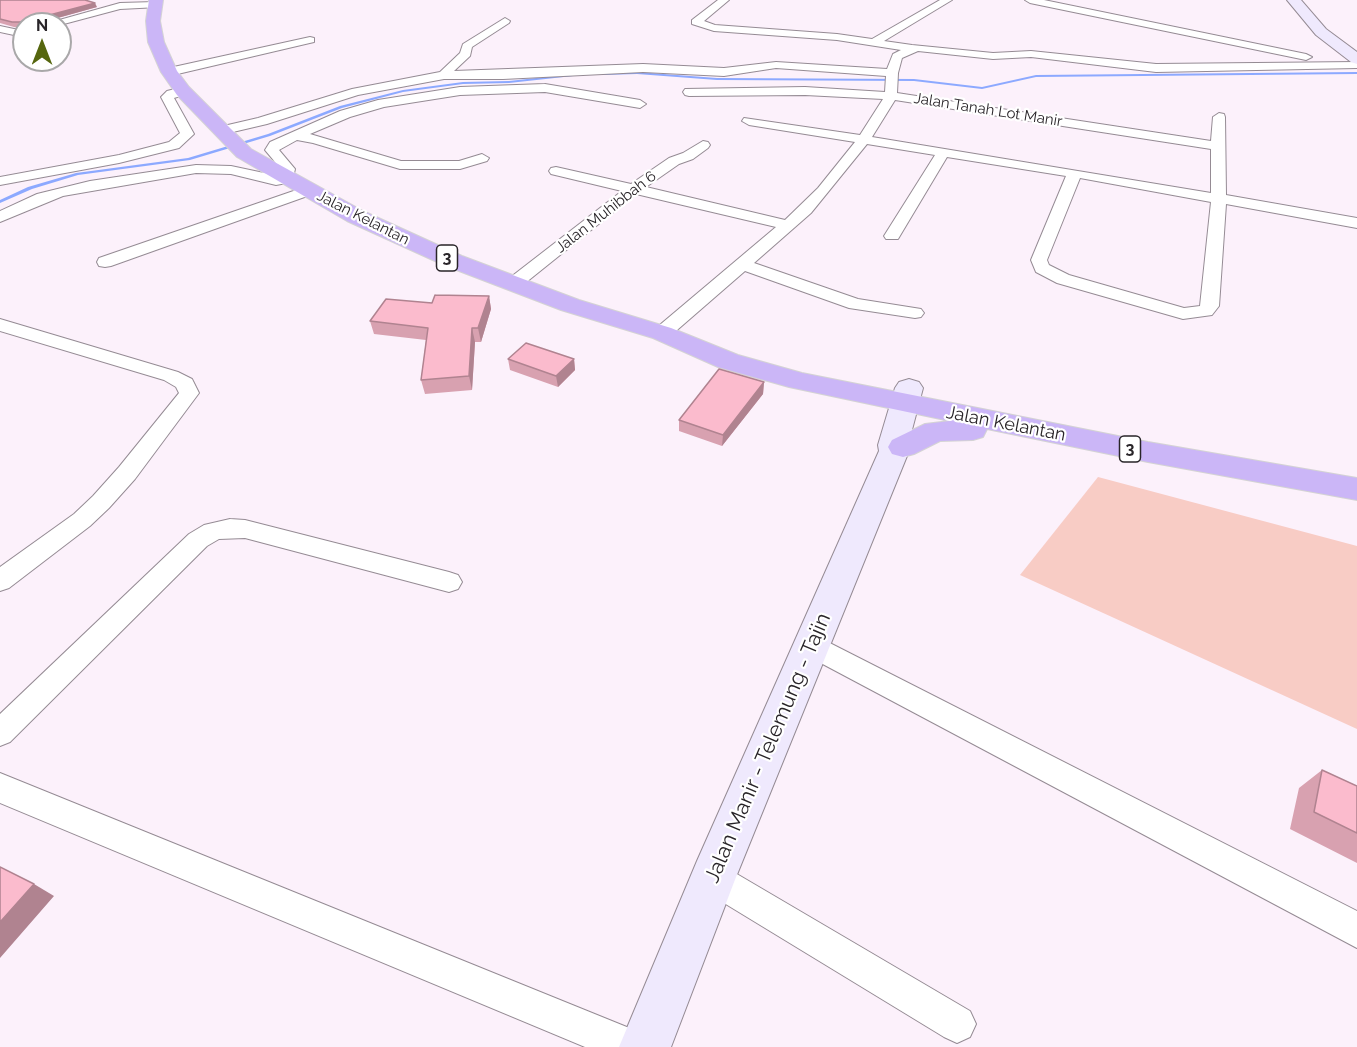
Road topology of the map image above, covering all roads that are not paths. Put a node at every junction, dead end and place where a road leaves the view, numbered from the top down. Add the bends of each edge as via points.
1 (97, 0) edge
2 (724, 0) edge
3 (947, 0) edge
4 (1030, 0) edge
5 (1092, 0) edge
6 (1294, 0) edge
7 (156, 2) edge
8 (120, 6) junction
9 (1073, 10) junction
10 (72, 18) edge
11 (505, 21) dead end
12 (310, 40) dead end
13 (873, 42) junction
14 (904, 51) junction
15 (1178, 55) dead end
16 (1354, 63) edge
17 (1184, 68) junction
18 (169, 72) junction
19 (444, 75) junction
20 (892, 83) junction
21 (183, 90) junction
22 (689, 92) dead end
23 (640, 104) dead end
24 (1219, 117) dead end
25 (749, 121) dead end
26 (223, 134) junction
27 (296, 136) junction
28 (864, 139) junction
29 (703, 145) dead end
30 (1218, 146) junction
31 (944, 151) junction
32 (482, 158) dead end
33 (0, 169) edge
34 (51, 171) junction
35 (556, 171) dead end
36 (1075, 173) junction
37 (20, 176) junction
38 (286, 178) junction
39 (0, 181) edge
40 (632, 190) junction
41 (0, 191) edge
42 (308, 191) junction
43 (1219, 199) junction
44 (0, 217) edge
45 (1357, 223) edge
46 (787, 225) junction
47 (892, 236) dead end
48 (105, 262) dead end
49 (740, 264) junction
50 (513, 284) junction
51 (915, 313) dead end
52 (0, 325) edge
53 (662, 333) junction
54 (799, 381) junction
55 (915, 398) junction
56 (897, 448) junction
57 (1148, 452) junction
58 (1357, 474) edge
59 (1357, 489) edge
60 (0, 581) edge
61 (449, 582) dead end
62 (812, 645) junction
63 (0, 733) edge
64 (0, 788) edge
65 (713, 877) junction
66 (1357, 930) edge
67 (957, 1024) dead end
68 (631, 1047) edge
69 (645, 1047) edge

1 - 8 street
2 - 13 street via 696,22 709,28
3 - 13 street
4 - 9 street
5 - 9 street
6 - 16 main road
7 - 8 street
7 - 18 highway, Jalan Kelantan / 3 via 156,42
8 - 10 street
9 - 16 street via 1185,37
11 - 19 street via 468,46 466,54
12 - 18 street
13 - 14 street
14 - 17 street via 935,47 1001,56 1031,54
14 - 20 street
15 - 17 street
16 - 17 street
18 - 21 highway, Jalan Kelantan / 3
19 - 20 street via 643,68 724,72 776,65
19 - 26 street via 365,90
20 - 22 street via 805,91
20 - 28 street, Jalan Tanah Lot Manir
20 - 30 street, Jalan Tanah Lot Manir
21 - 26 highway, Jalan Kelantan / 3
21 - 34 street via 167,98 187,134 184,139 119,159
23 - 27 street via 545,88 443,92 345,114
24 - 30 street
25 - 28 street
26 - 38 highway, Jalan Kelantan / 3 via 244,153
27 - 32 street via 400,165 460,165
27 - 38 street via 272,150 288,169
28 - 31 street
28 - 46 street, Jalan Tanah Lot Manir via 824,191
29 - 40 street, Jalan Muhibbah 6
30 - 43 street
31 - 36 street
31 - 47 street
33 - 37 street
34 - 37 street
34 - 41 street
35 - 40 street
36 - 43 street
36 - 43 street via 1039,260 1042,268 1062,279 1183,314 1197,314 1210,306
37 - 39 street
38 - 42 highway, Jalan Kelantan / 3
38 - 44 street via 276,182 231,170 196,170 59,192
40 - 46 street
40 - 50 street, Jalan Muhibbah 6
42 - 48 street
42 - 50 highway, Jalan Kelantan / 3 via 420,247
43 - 45 street
46 - 49 street, Jalan Tanah Lot Manir
49 - 51 street via 855,304
49 - 53 street, Jalan Tanah Lot Manir
50 - 53 highway, Jalan Kelantan / 3
52 - 60 street via 171,376 185,383 189,393 101,502
53 - 54 highway, Jalan Kelantan / 3 via 728,361
53 - 55 highway, Jalan Kelantan / 3 via 740,348
54 - 55 highway, Jalan Kelantan / 3
54 - 56 highway via 875,417 885,424
55 - 56 main road, Jalan Manir - Telemung - Tajin
55 - 57 highway, Jalan Kelantan / 3
55 - 58 highway, Jalan Kelantan / 3
56 - 57 highway via 935,431 953,429
56 - 62 main road, Jalan Manir - Telemung - Tajin
57 - 59 highway, Jalan Kelantan / 3
61 - 63 street via 245,529 213,531 198,540
62 - 65 main road, Jalan Manir - Telemung - Tajin
62 - 66 street
64 - 68 street
65 - 67 street
65 - 69 main road, Jalan Manir - Telemung - Tajin

